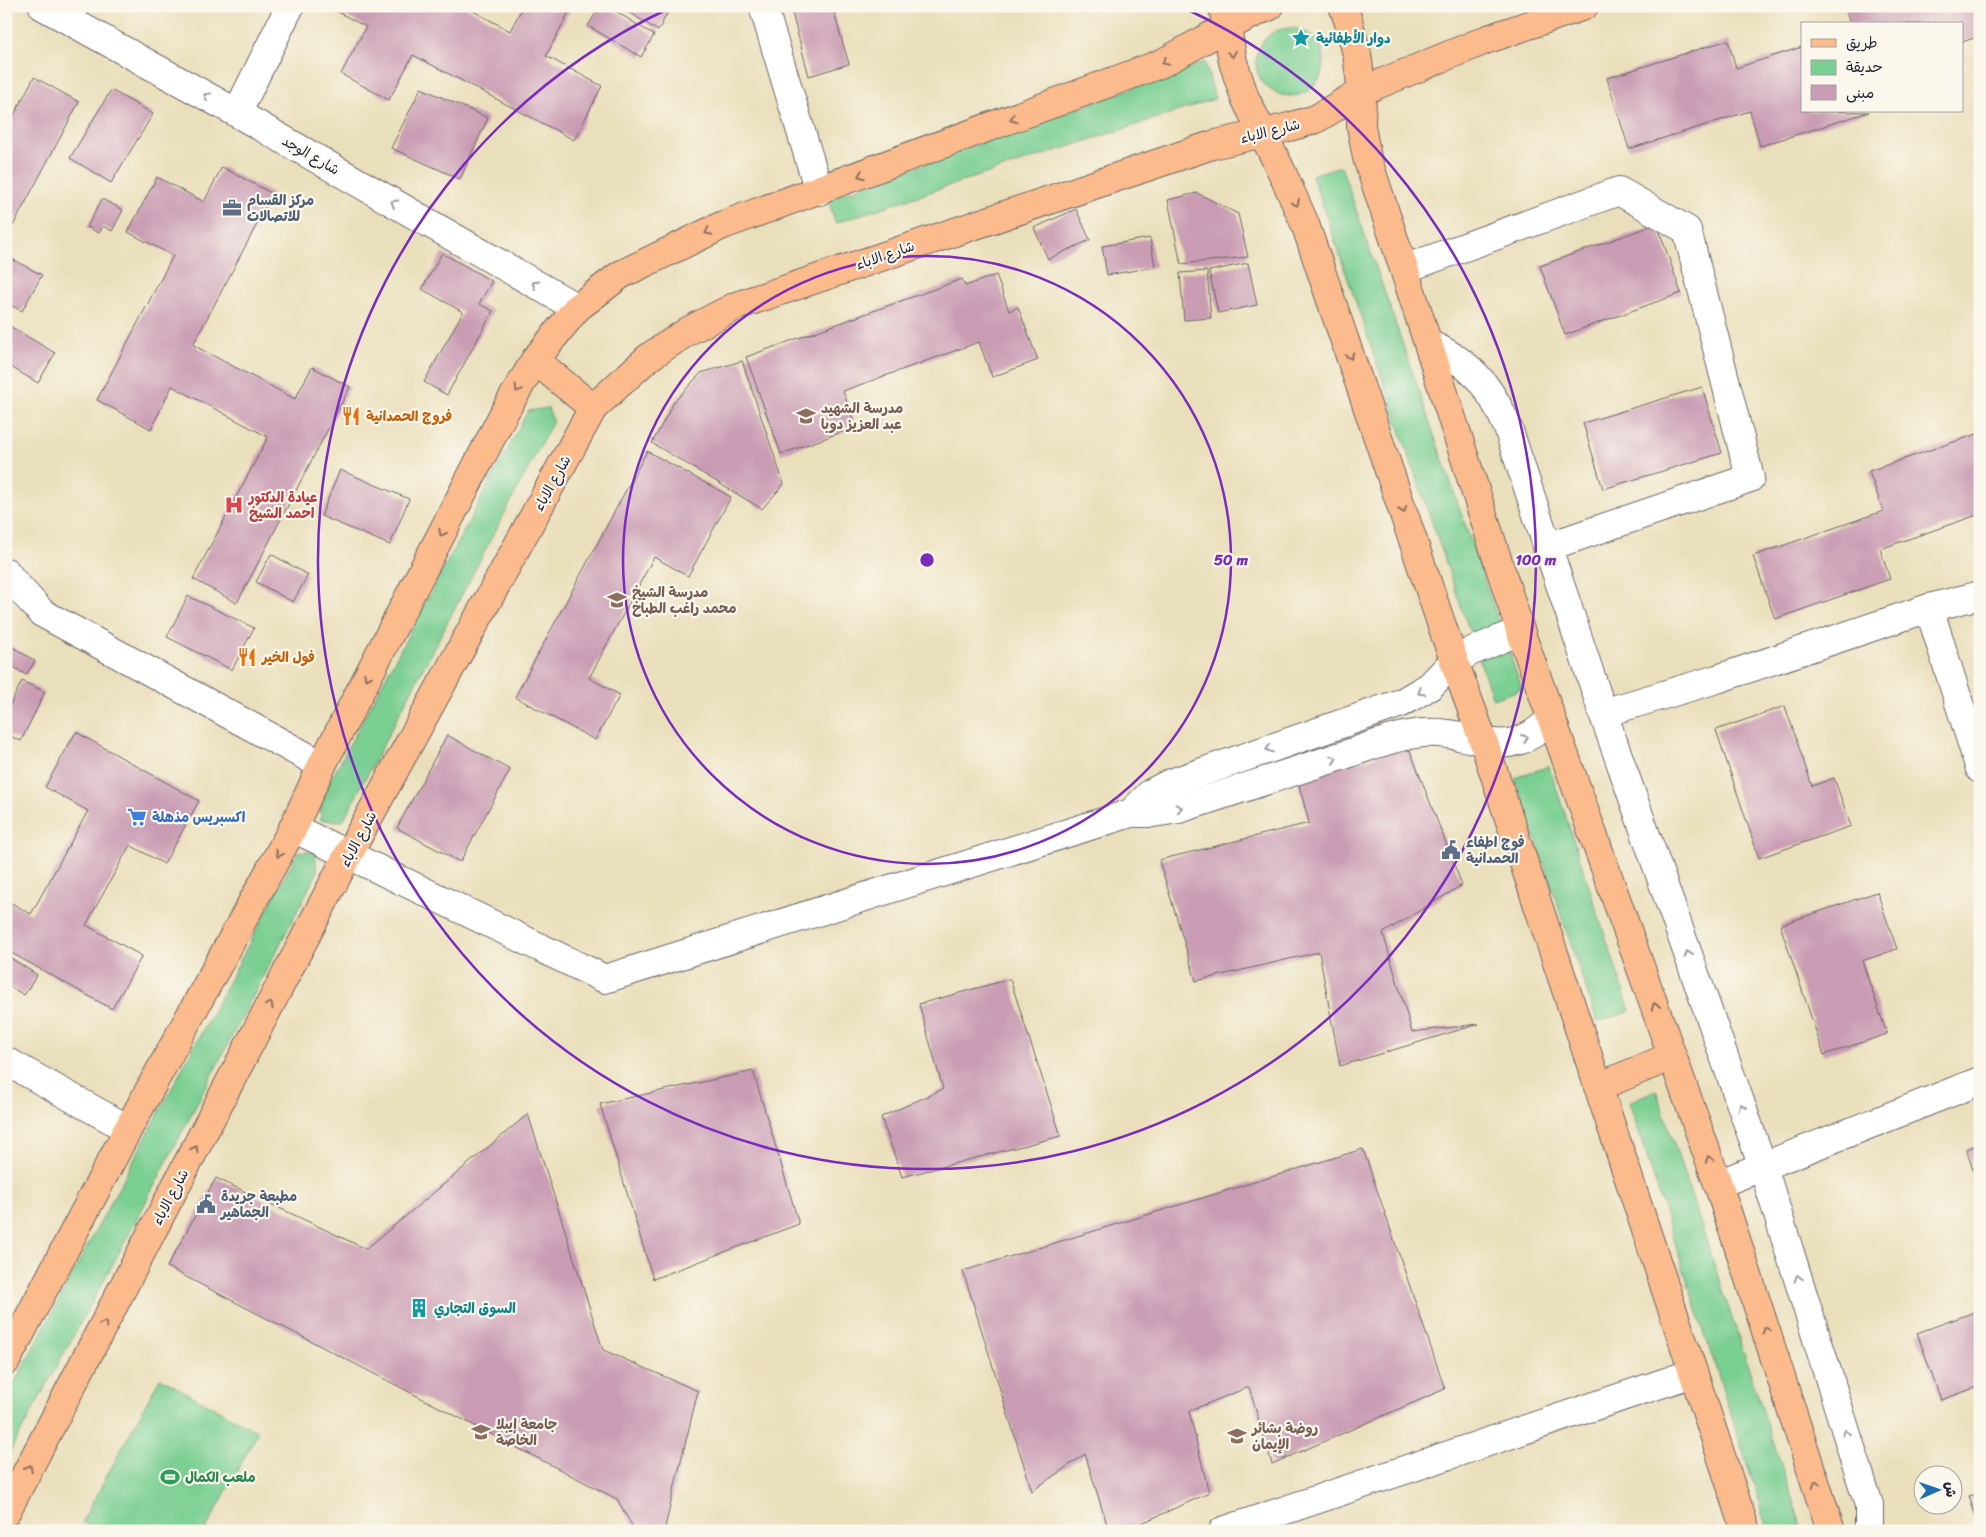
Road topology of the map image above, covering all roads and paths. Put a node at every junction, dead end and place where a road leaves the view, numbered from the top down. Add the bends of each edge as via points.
1 (43, 6) edge
2 (290, 6) edge
3 (763, 6) edge
4 (1270, 6) edge
5 (1343, 6) edge
6 (1584, 6) edge
7 (1226, 16) edge
8 (1362, 91) junction
9 (237, 113) junction
10 (1263, 133) junction
11 (819, 191) junction
12 (1404, 269) junction
13 (577, 308) junction
14 (1428, 344) junction
15 (535, 360) junction
16 (593, 408) junction
17 (1547, 547) junction
18 (6, 572) edge
19 (1980, 595) edge
20 (1929, 608) junction
21 (1521, 633) junction
22 (1454, 661) junction
23 (1603, 713) junction
24 (1551, 719) junction
25 (1484, 743) junction
26 (322, 765) junction
27 (1980, 769) edge
28 (1131, 813) junction
29 (293, 828) junction
30 (348, 855) junction
31 (1672, 1056) junction
32 (6, 1061) edge
33 (1980, 1080) edge
34 (1598, 1087) junction
35 (128, 1129) junction
36 (1763, 1166) junction
37 (1718, 1184) junction
38 (6, 1360) edge
39 (1693, 1373) junction
40 (6, 1512) edge
41 (1223, 1531) edge
42 (1746, 1531) edge
43 (1831, 1531) edge
44 (1868, 1531) edge

9 -> 1 street, شارع الوجد
2 - 9 street
3 - 11 street
4 - 7 main road
5 - 8 main road via 1357,54
6 - 8 main road, شارع الاباء via 1488,39
7 -> 10 main road via 1233,62 1245,98
7 -> 11 main road via 1195,46 1160,64
8 - 10 main road, شارع الاباء via 1316,119
8 - 12 main road via 1361,126 1367,158
13 -> 9 street, شارع الوجد
10 - 16 main road, شارع الاباء via 1203,148 736,306 690,330 649,358
10 -> 22 main road via 1305,224
11 -> 13 main road via 722,225 620,275
12 - 14 main road
12 - 17 street via 1619,192 1687,230 1750,478
13 - 15 main road
14 - 17 street via 1468,367 1485,384 1498,405
14 - 21 main road
15 - 16 main road
15 -> 26 main road via 505,411
16 - 30 main road, شارع الاباء
17 - 23 street
18 - 26 street via 42,613
19 - 20 street
20 - 23 street via 1717,679
20 - 27 street
21 - 22 street via 1489,642
21 - 24 main road
22 - 25 main road
22 -> 28 street via 1430,686 1400,703 1168,784 1151,793
36 -> 23 street
25 -> 24 street via 1503,745 1522,741
31 -> 24 main road
28 -> 25 street via 1179,809 1405,736 1446,734
25 - 34 main road
26 - 29 main road
28 - 30 street via 605,979
29 - 30 street
29 -> 35 main road
40 -> 30 main road, شارع الاباء
31 - 34 main road
37 -> 31 main road
32 - 35 street
33 - 36 street
34 - 39 main road
35 - 38 main road
36 - 37 street
44 -> 36 street via 1869,1505
43 -> 37 main road
39 - 41 street
39 - 42 main road

